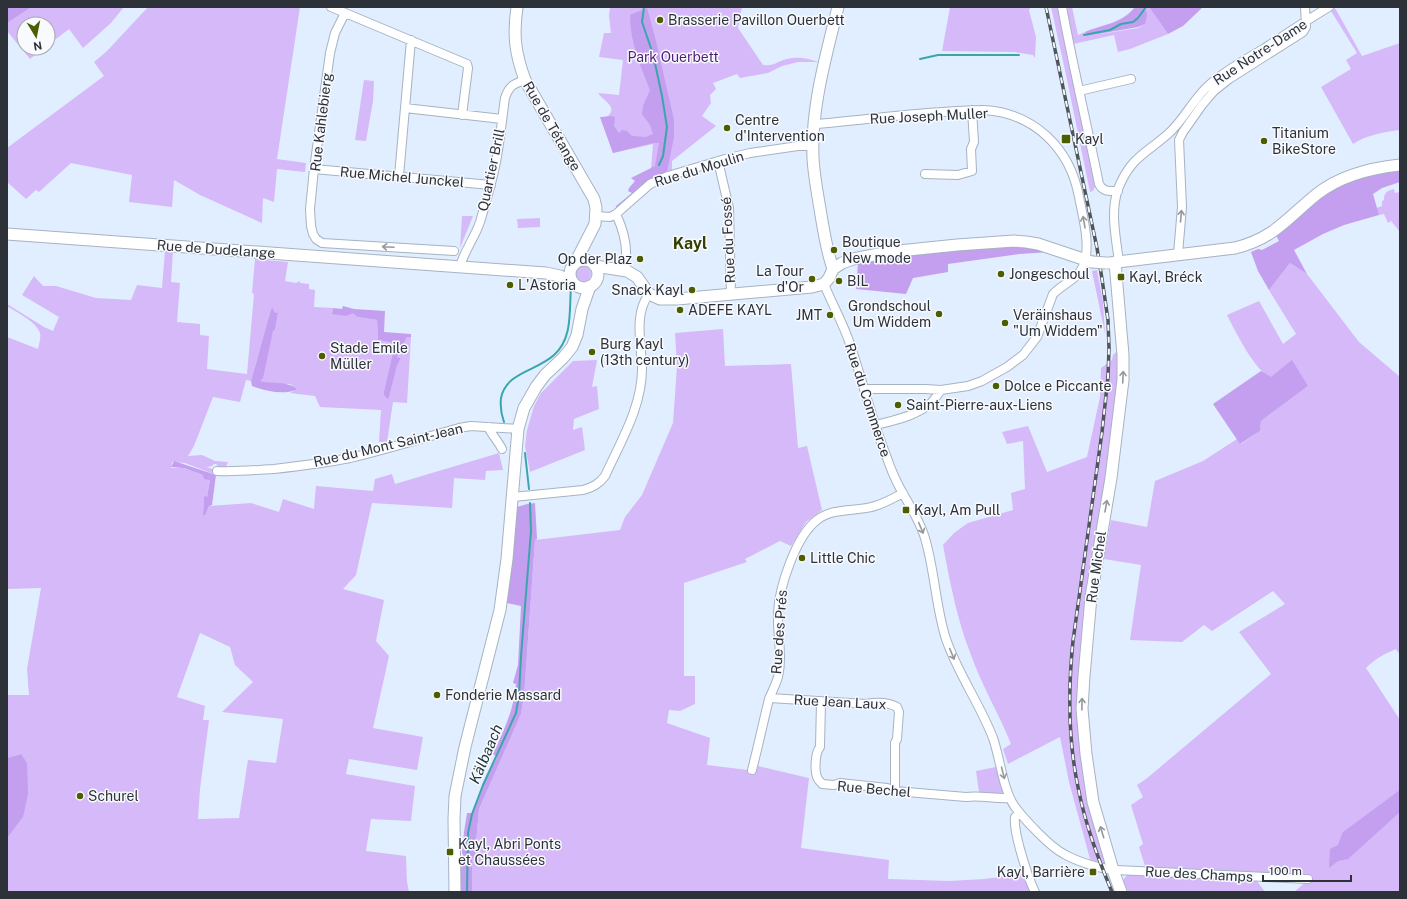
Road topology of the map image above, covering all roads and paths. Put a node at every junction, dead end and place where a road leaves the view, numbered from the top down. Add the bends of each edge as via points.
1 (331, 7) edge
2 (518, 7) edge
3 (838, 7) edge
4 (1062, 7) edge
5 (1305, 7) edge
6 (1329, 7) edge
7 (345, 13) junction
8 (1307, 21) junction
9 (411, 40) junction
10 (1131, 79) dead end
11 (525, 80) junction
12 (1079, 91) junction
13 (405, 108) junction
14 (972, 110) junction
15 (462, 115) junction
16 (502, 119) junction
17 (815, 124) junction
18 (1168, 134) junction
19 (1180, 140) junction
20 (814, 146) junction
21 (718, 161) junction
22 (1400, 165) edge
23 (314, 169) junction
24 (925, 174) dead end
25 (399, 176) junction
26 (490, 185) junction
27 (1118, 191) junction
28 (616, 214) junction
29 (596, 216) junction
30 (7, 234) edge
31 (586, 240) junction
32 (350, 245) junction
33 (426, 250) junction
34 (454, 251) dead end
35 (1178, 254) junction
36 (349, 258) junction
37 (1088, 261) junction
38 (1114, 262) junction
39 (425, 264) junction
40 (593, 264) junction
41 (574, 265) junction
42 (460, 266) junction
43 (620, 269) junction
44 (833, 269) junction
45 (546, 273) junction
46 (593, 282) junction
47 (575, 284) junction
48 (824, 284) junction
49 (649, 294) junction
50 (731, 295) junction
51 (582, 309) junction
52 (864, 389) junction
53 (941, 390) junction
54 (876, 425) junction
55 (488, 427) junction
56 (518, 429) junction
57 (502, 449) dead end
58 (217, 471) dead end
59 (903, 493) junction
60 (512, 497) junction
61 (770, 698) junction
62 (821, 702) junction
63 (752, 770) dead end
64 (895, 791) junction
65 (1010, 798) junction
66 (1020, 813) junction
67 (1113, 870) junction
68 (1308, 879) dead end
69 (455, 892) edge
70 (1035, 892) edge
71 (1121, 892) edge

1 - 7 street
2 - 11 main road, Rue de Tétange via 515,44
3 - 17 main road via 823,67
4 - 12 street
5 - 8 street
6 - 8 street, Rue Notre-Dame
7 - 9 street
7 - 23 street, Rue Kahlebierg via 335,33 330,53
8 - 18 street, Rue Notre-Dame via 1208,86 1180,123
8 - 19 street via 1303,32 1214,91 1182,132
9 - 13 street
9 - 15 street via 467,64
10 - 12 street
11 - 16 street, Quartier Brill via 514,83 508,90
11 - 29 main road, Rue de Tétange via 594,199
12 - 27 street via 1099,184 1104,190
13 - 15 street
13 - 25 street
14 - 17 street, Rue Joseph Muller
14 - 24 street via 972,171 958,175
37 -> 14 street, Rue Joseph Muller via 1087,238 1077,183 1065,157 1052,140 1031,124 1016,117 985,110
15 - 16 street
16 - 26 street, Quartier Brill
17 - 20 main road
18 - 19 street
18 - 27 street, Rue Notre-Dame via 1134,161
35 -> 19 street via 1182,207
20 - 21 street, Rue du Moulin via 750,153
20 - 44 main road via 817,191
21 - 28 street, Rue du Moulin via 650,184
21 - 50 street, Rue du Fossé via 729,208
22 - 35 main road via 1369,170 1331,184 1272,232 1254,242 1235,248
23 - 25 street, Rue Michel Junckel
23 - 32 street, Rue Kahlebierg via 310,209 313,234 322,243
25 - 26 street, Rue Michel Junckel
26 - 42 street, Quartier Brill via 479,223
27 - 38 street, Rue Notre-Dame via 1114,217
28 - 29 street
28 - 43 street via 627,254
29 - 31 main road via 595,224
30 - 36 main road, Rue de Dudelange
31 - 40 main road
31 - 41 main road
33 -> 32 street
32 - 36 street
33 - 34 street
33 - 39 street
35 - 38 main road
36 - 39 main road, Rue de Dudelange
37 - 38 main road, bridge
37 - 44 main road via 1038,244 1014,240 889,252 853,259
37 - 53 street via 1078,274 1053,294 1037,337 1023,355 982,381
67 -> 38 main road, Rue Michel via 1093,802 1082,708 1091,597 1111,478 1123,380
39 - 42 main road, Rue de Dudelange
40 - 41 main road via 585,260
40 - 43 main road
40 - 46 main road via 598,275
41 - 45 main road, Rue de Dudelange
41 - 47 main road via 570,272
42 - 45 main road, Rue de Dudelange
43 - 46 main road
43 - 49 main road via 637,277
44 - 48 main road
45 - 47 main road, Rue de Dudelange via 560,276
46 - 47 main road via 581,287
46 - 51 main road
47 - 51 main road
48 - 50 main road
48 - 52 street, Rue du Commerce via 850,342
49 - 50 main road via 660,299
49 - 60 street via 640,322 642,367 638,395 634,411 605,476 592,488
51 - 56 main road via 572,346 536,387 524,408
52 - 53 street
52 - 54 street, Rue du Commerce
53 - 54 street via 932,402 916,413
54 - 59 street, Rue du Commerce via 893,474
55 - 56 street, Rue du Mont Saint-Jean
55 - 57 street
55 - 58 street, Rue du Mont Saint-Jean via 459,428 375,452 312,464 261,470
56 - 60 main road
59 - 61 street, Rue des Prés via 876,506 828,514 807,530 798,544 782,586 778,613 778,677
59 -> 65 street, Rue du Commerce via 924,536 939,612 951,654 985,718
60 - 69 main road via 506,573 500,610 455,796
61 - 62 street, Rue Jean Laux
61 - 63 street, Rue des Prés
62 - 64 street, Rue Bechel via 817,778 822,784 840,783
62 - 64 street, Rue Jean Laux via 892,704 897,707 899,712 895,743
64 - 65 street, Rue Bechel
65 - 66 street, Rue des Champs
66 - 67 street, Rue des Champs via 1063,854
66 - 70 street via 1015,817 1016,828 1025,867
67 - 68 street, Rue des Champs
67 - 71 main road, Rue Michel

